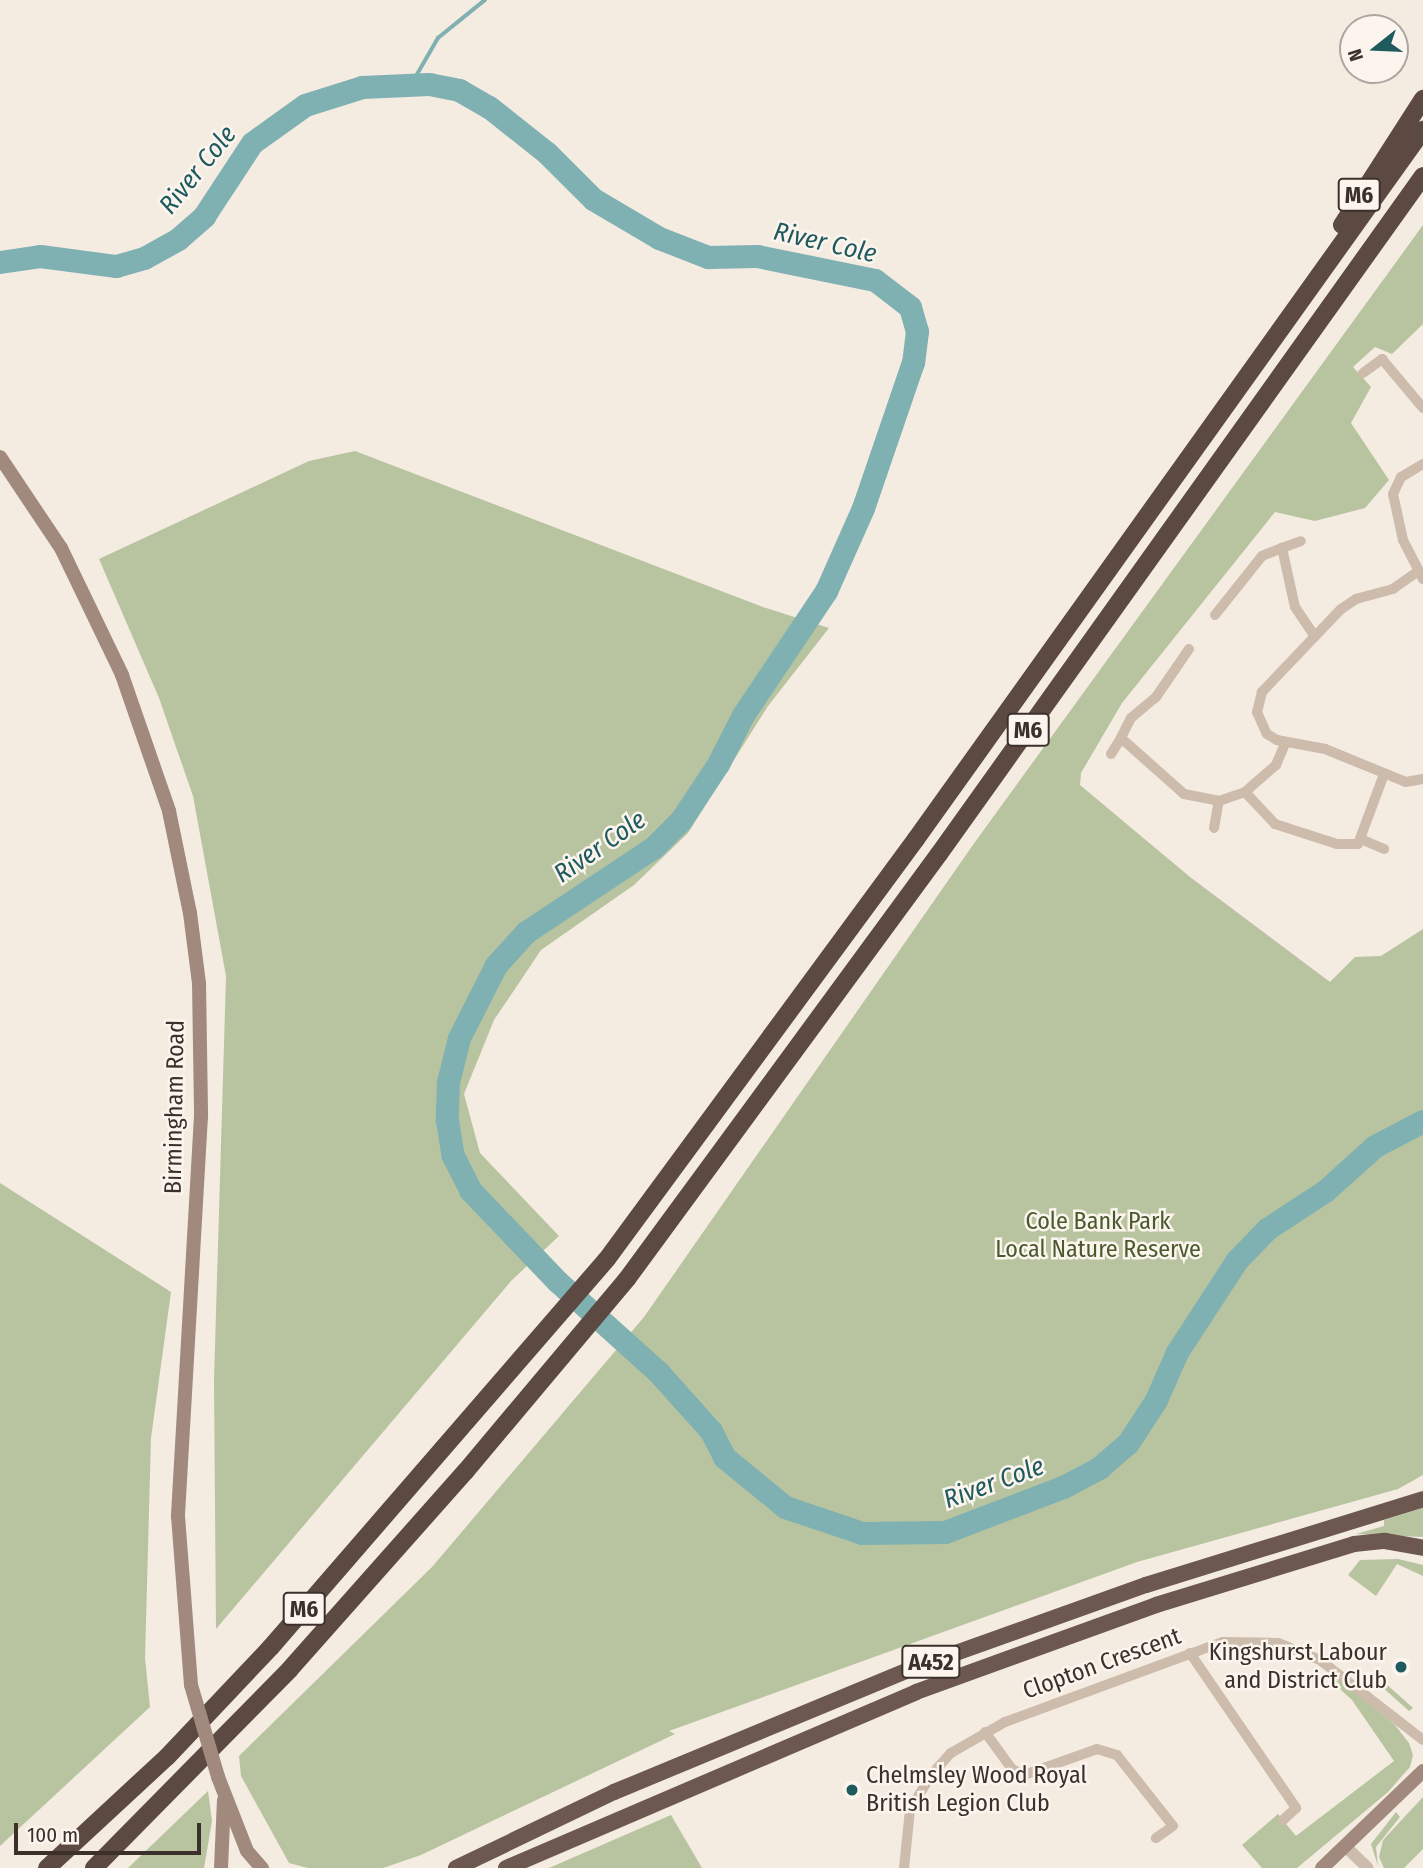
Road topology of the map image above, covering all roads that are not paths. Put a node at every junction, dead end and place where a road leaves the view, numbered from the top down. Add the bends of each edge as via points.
1 (1423, 99) edge
2 (1423, 130) edge
3 (1423, 176) edge
4 (1302, 295) junction
5 (1363, 373) dead end
6 (1423, 408) edge
7 (0, 457) edge
8 (1423, 464) edge
9 (1301, 541) dead end
10 (1282, 548) junction
11 (1420, 575) edge
12 (1215, 615) dead end
13 (1313, 634) junction
14 (1189, 649) dead end
15 (1121, 738) junction
16 (1286, 743) junction
17 (1111, 754) dead end
18 (1384, 774) junction
19 (1423, 779) edge
20 (1245, 792) junction
21 (1219, 801) junction
22 (1214, 828) dead end
23 (1363, 840) junction
24 (1384, 849) dead end
25 (1423, 1499) edge
26 (1423, 1548) edge
27 (1190, 1653) junction
28 (985, 1732) junction
29 (1420, 1738) edge
30 (1423, 1771) edge
31 (224, 1795) junction
32 (1283, 1820) dead end
33 (1156, 1838) dead end
34 (1346, 1847) junction
35 (47, 1868) edge
36 (94, 1868) edge
37 (220, 1868) edge
38 (262, 1868) edge
39 (456, 1868) edge
40 (506, 1868) edge
41 (904, 1868) edge
42 (1322, 1868) edge
43 (1368, 1868) edge

1 - 4 highway, M6 via 1357,198
2 - 4 highway, M6
3 - 36 highway, M6 via 939,854 627,1279 289,1669
4 - 35 highway, M6 via 916,839 607,1259 271,1647 167,1757
5 - 6 street via 1382,359
7 - 31 main road, Birmingham Road, bridge via 61,548 122,675 166,799 185,879 198,983 201,1116 178,1516 191,1685
8 - 11 street via 1401,477 1393,507
9 - 10 street
10 - 12 street via 1262,556
10 - 13 street via 1295,607
11 - 13 street via 1393,589 1356,599
13 - 16 street via 1256,704 1267,734
14 - 15 street via 1156,697 1131,719
15 - 17 street
15 - 21 street via 1184,794
16 - 18 street via 1325,749
16 - 20 street via 1276,765
18 - 19 street via 1406,782
18 - 23 street
20 - 21 street
20 - 23 street via 1275,824 1337,844
21 - 22 street
23 - 24 street
25 - 39 highway, A452 via 1160,1580 911,1669 614,1792
26 - 40 highway, A452 via 1385,1541 1354,1544 1156,1605 916,1692
27 - 28 street, Clopton Crescent
27 - 29 street, Clopton Crescent via 1239,1640 1298,1650 1345,1676
27 - 32 street via 1296,1808
28 - 33 street via 1012,1769 1024,1775 1097,1749 1116,1755 1173,1826
28 - 41 street, Clopton Crescent via 951,1753 917,1794 907,1828
30 - 34 main road
31 - 37 main road, Birmingham Road
31 - 38 main road, Birmingham Road via 247,1851
34 - 42 main road
34 - 43 street

